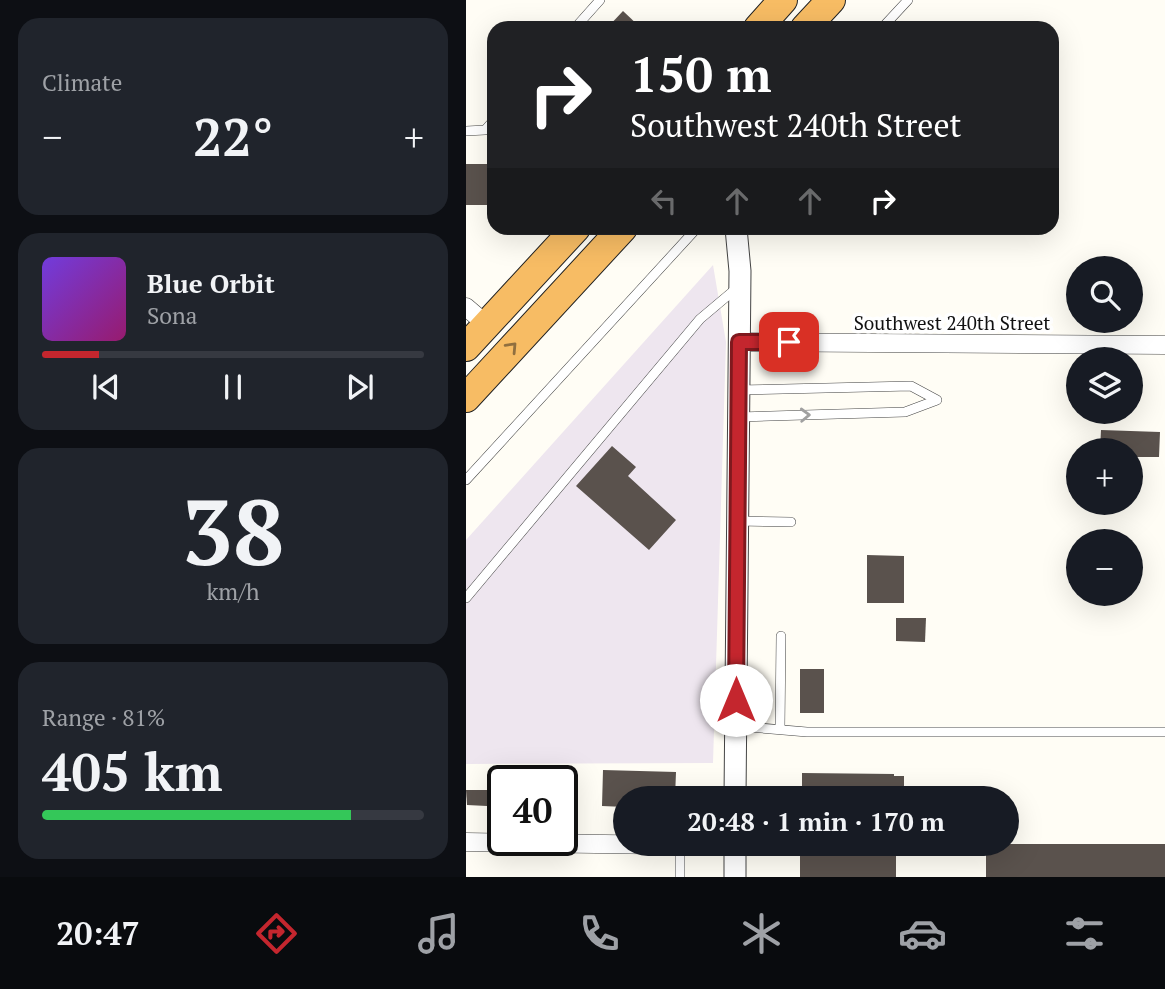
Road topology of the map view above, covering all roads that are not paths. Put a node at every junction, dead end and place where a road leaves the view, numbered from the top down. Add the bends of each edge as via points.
1 (600, 0) edge
2 (783, 0) edge
3 (802, 0) edge
4 (831, 0) edge
5 (908, 0) edge
6 (581, 21) edge
7 (764, 21) edge
8 (785, 21) edge
9 (812, 21) edge
10 (888, 21) edge
11 (487, 128) edge
12 (466, 131) edge
13 (568, 235) edge
14 (590, 235) edge
15 (617, 235) edge
16 (692, 235) edge
17 (737, 235) edge
18 (740, 286) junction
19 (476, 316) edge
20 (739, 342) junction
21 (1165, 345) edge
22 (466, 347) edge
23 (738, 390) junction
24 (466, 398) edge
25 (737, 417) junction
26 (466, 480) edge
27 (736, 521) junction
28 (791, 522) dead end
29 (466, 598) edge
30 (781, 636) dead end
31 (736, 725) junction
32 (780, 729) junction
33 (1165, 732) edge
34 (735, 786) edge
35 (466, 842) edge
36 (613, 844) edge
37 (680, 856) edge
38 (735, 856) edge
39 (680, 877) edge
40 (734, 877) edge

1 - 6 lane
2 - 7 highway
3 - 8 highway
4 - 9 highway
5 - 10 lane
11 - 12 lane
13 - 19 highway
14 - 19 highway via 537,289
24 -> 15 highway
16 - 26 lane
17 - 18 street
18 - 20 street
18 - 29 lane via 700,319
19 - 22 highway
20 - 21 street, Southwest 240th Street
20 - 23 street
23 - 25 street
25 -> 23 lane via 905,412 937,400 911,386
25 - 27 street
27 - 28 lane
27 - 31 street
30 - 32 lane
31 - 32 lane
31 - 34 street
32 - 33 lane
35 - 36 street
37 - 39 lane
38 - 40 street

